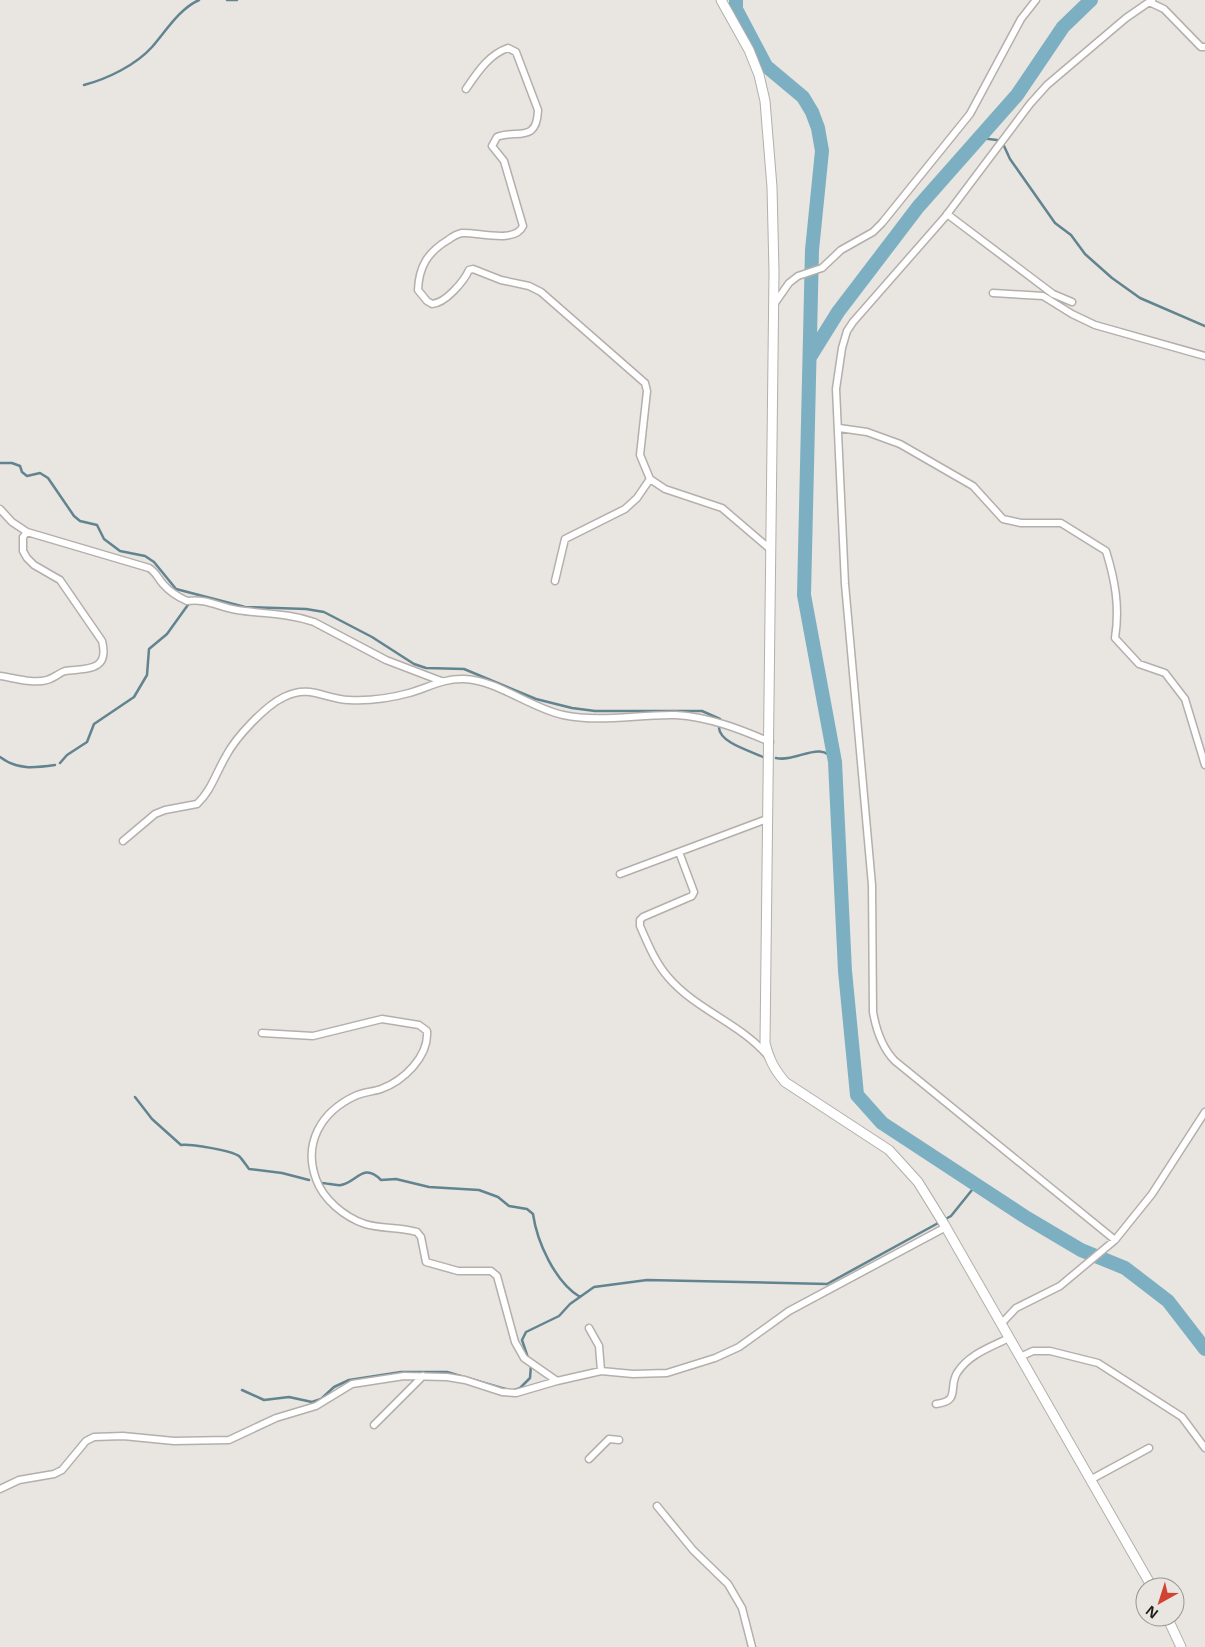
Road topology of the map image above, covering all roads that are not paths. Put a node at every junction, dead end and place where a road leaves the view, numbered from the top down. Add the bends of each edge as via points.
1 (721, 0) edge
2 (1036, 0) edge
3 (1151, 1) edge
4 (1205, 47) edge
5 (466, 89) dead end
6 (947, 214) junction
7 (993, 293) dead end
8 (1072, 302) dead end
9 (773, 306) junction
10 (1205, 356) edge
11 (839, 428) junction
12 (650, 479) junction
13 (0, 509) edge
14 (27, 532) junction
15 (770, 549) junction
16 (555, 581) dead end
17 (0, 676) edge
18 (441, 681) junction
19 (770, 742) junction
20 (1205, 765) edge
21 (768, 819) junction
22 (123, 841) dead end
23 (679, 852) junction
24 (620, 874) dead end
25 (262, 1033) dead end
26 (768, 1057) junction
27 (1205, 1112) edge
28 (944, 1223) junction
29 (1113, 1242) junction
30 (1001, 1324) junction
31 (589, 1328) dead end
32 (1009, 1338) junction
33 (1020, 1357) junction
34 (602, 1371) junction
35 (423, 1376) junction
36 (557, 1381) junction
37 (936, 1404) dead end
38 (374, 1425) dead end
39 (619, 1440) dead end
40 (1149, 1448) dead end
41 (1205, 1448) edge
42 (589, 1459) dead end
43 (1090, 1480) junction
44 (0, 1489) edge
45 (656, 1506) dead end
46 (1146, 1577) edge
47 (1171, 1627) edge
48 (752, 1647) edge
49 (1180, 1647) edge

1 - 9 main road via 749,50 764,102 772,187
2 - 9 street via 1021,19 970,114 882,223 873,232 841,250 822,268 798,276
3 - 4 street via 1164,9 1201,47
3 - 6 street via 1047,85
5 - 12 street via 500,50 508,48 516,52 538,110 538,119 531,131 497,137 492,146 504,161 523,226 509,236 455,235 431,251 422,270 418,290 427,301 438,304 473,269 534,288 558,305 646,383 640,455
6 - 8 street via 1053,294
6 - 11 street via 847,331 837,368
7 - 10 street via 1043,296 1095,325
9 - 15 main road
11 - 20 street via 866,432 900,444 973,486 1003,519 1061,523 1106,551 1118,612 1115,638 1139,664 1165,673 1180,690
11 - 29 street via 845,584 872,885 875,1023 888,1054 895,1061
12 - 15 street via 665,489 722,508
12 - 16 street via 625,509 565,539
13 - 14 street
14 - 17 street via 23,537 26,558 60,580 104,649 102,659 90,669 63,672 39,681
14 - 18 street via 149,568 170,590 187,601 201,600 238,610 294,616 314,622 386,660
15 - 19 main road
18 - 19 street via 472,680 565,715 627,718 692,716 740,729
18 - 22 street via 384,698 349,700 304,691 282,698 271,704 232,747 211,787 197,804 155,814
19 - 21 main road
21 - 23 street
21 - 26 main road via 765,1043
23 - 24 street
23 - 26 street via 694,892 692,896 644,917 640,926 656,962 668,977 693,1000 758,1045
25 - 36 street via 313,1036 382,1019 419,1025 428,1031 422,1053 398,1081 355,1096 332,1110 318,1125 312,1146 312,1168 318,1186 340,1210 364,1224 417,1232 426,1262 458,1271 491,1272 496,1276 514,1342 524,1358
26 - 28 main road via 775,1070 798,1092 853,1124 889,1150 918,1182
27 - 29 street via 1152,1194
28 - 30 main road
28 - 34 street via 789,1311 739,1347 715,1358 667,1373
29 - 30 street via 1060,1286 1016,1308
30 - 32 main road
31 - 34 street via 599,1346
32 - 33 main road
32 - 37 street via 974,1355 957,1374 950,1399
33 - 41 street via 1050,1351 1098,1363 1182,1417
33 - 43 main road
34 - 36 street
35 - 36 street via 465,1380 516,1393
35 - 38 street
35 - 44 street via 352,1384 316,1406 276,1418 229,1440 174,1441 94,1436 62,1470 19,1480
39 - 42 street via 609,1439
40 - 43 street
43 - 46 main road
45 - 48 street via 693,1550 728,1584 742,1608
47 - 49 main road

